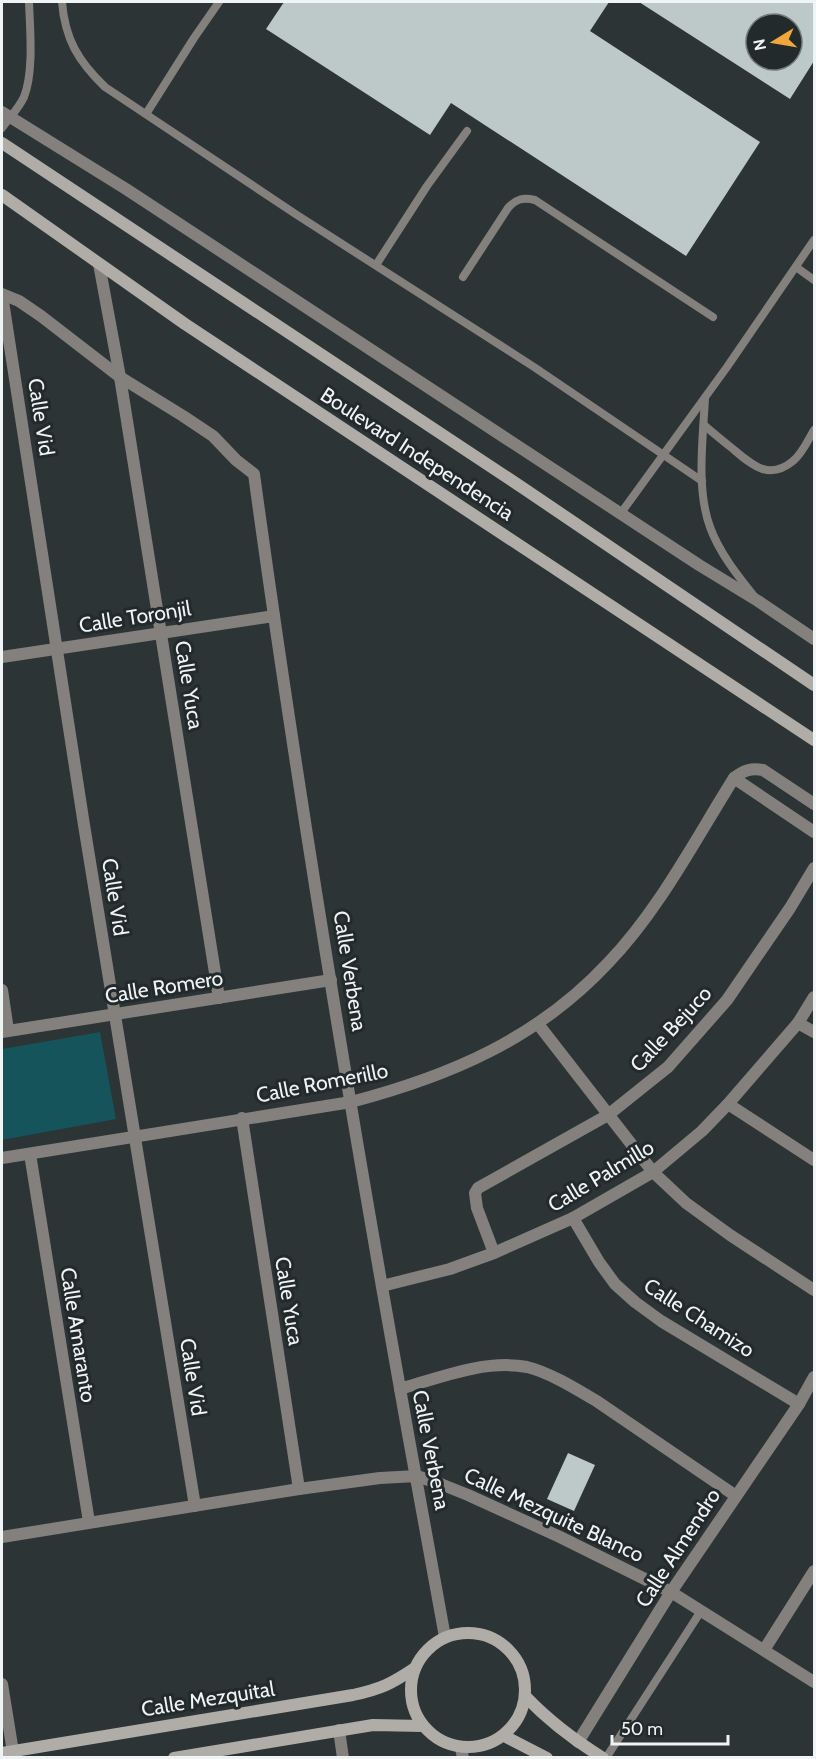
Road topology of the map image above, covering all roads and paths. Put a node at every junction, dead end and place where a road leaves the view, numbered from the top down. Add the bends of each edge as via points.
1 (29, 2) edge
2 (62, 2) edge
3 (219, 2) edge
4 (146, 114) junction
5 (5, 115) edge
6 (2, 128) edge
7 (467, 130) dead end
8 (2, 142) edge
9 (2, 195) edge
10 (814, 240) edge
11 (99, 264) junction
12 (376, 265) junction
13 (796, 267) junction
14 (463, 277) dead end
15 (814, 280) edge
16 (2, 295) edge
17 (713, 317) dead end
18 (120, 377) junction
19 (705, 398) junction
20 (704, 424) junction
21 (814, 430) edge
22 (664, 454) junction
23 (702, 481) junction
24 (621, 513) junction
25 (758, 601) junction
26 (274, 616) junction
27 (161, 633) junction
28 (814, 639) edge
29 (56, 649) junction
30 (2, 657) edge
31 (814, 685) edge
32 (814, 740) edge
33 (734, 778) junction
34 (814, 804) edge
35 (814, 831) edge
36 (814, 868) edge
37 (331, 980) junction
38 (2, 990) edge
39 (814, 997) edge
40 (219, 998) junction
41 (114, 1014) junction
42 (798, 1023) junction
43 (538, 1024) junction
44 (5, 1031) edge
45 (814, 1032) edge
46 (351, 1102) junction
47 (728, 1104) junction
48 (608, 1115) junction
49 (242, 1118) junction
50 (134, 1137) junction
51 (30, 1154) junction
52 (2, 1158) edge
53 (814, 1160) edge
54 (653, 1172) junction
55 (573, 1218) junction
56 (494, 1253) junction
57 (382, 1286) junction
58 (814, 1290) edge
59 (814, 1377) edge
60 (400, 1389) junction
61 (799, 1404) junction
62 (417, 1476) junction
63 (299, 1489) junction
64 (736, 1496) junction
65 (195, 1506) junction
66 (89, 1522) junction
67 (2, 1537) edge
68 (814, 1571) edge
69 (671, 1592) junction
70 (701, 1611) junction
71 (445, 1637) junction
72 (764, 1650) junction
73 (415, 1668) junction
74 (814, 1682) edge
75 (2, 1684) edge
76 (526, 1697) junction
77 (423, 1726) junction
78 (339, 1730) junction
79 (504, 1736) junction
80 (578, 1742) junction
81 (231, 1753) edge
82 (462, 1753) edge
83 (9, 1754) edge
84 (541, 1756) edge
85 (174, 1758) edge
86 (343, 1758) edge
87 (604, 1758) edge

1 - 5 lane via 30,57 24,98
2 - 4 lane via 70,41 80,59 105,87
3 - 4 lane
4 - 12 lane
5 - 6 lane
5 - 24 street via 126,189
7 - 12 lane
8 - 31 main road, Boulevard Independencia
9 - 11 main road, Boulevard Independencia
10 - 13 lane
11 - 18 street, Calle Yuca
11 - 32 main road, Boulevard Independencia
12 - 22 lane
13 - 15 lane
13 - 19 lane
14 - 17 lane via 508,208 526,198 535,200
16 - 18 street, Calle Verbena via 41,315
16 - 29 street, Calle Vid
18 - 26 street, Calle Verbena via 213,436 254,474
18 - 27 street, Calle Yuca
19 - 20 lane
19 - 22 lane
20 - 21 lane via 765,471 795,460
20 - 23 lane
22 - 23 lane
22 - 24 lane
23 - 25 lane via 709,526
24 - 25 street
25 - 28 street
26 - 27 street, Calle Toronjil
26 - 37 street, Calle Verbena
27 - 29 street, Calle Toronjil
27 - 40 street, Calle Yuca
29 - 30 street, Calle Toronjil
29 - 41 street, Calle Vid
33 - 34 street via 748,769 763,770
33 - 35 street
33 - 43 street, Calle Romerillo via 673,877 610,962
36 - 48 street, Calle Bejuco via 712,1018 668,1067
37 - 40 street, Calle Romero
37 - 46 street, Calle Verbena
38 - 44 street
39 - 42 street, Calle Palmillo
40 - 41 street, Calle Romero
41 - 44 street, Calle Romero
41 - 50 street, Calle Vid
42 - 45 street
42 - 47 street, Calle Palmillo
43 - 46 street, Calle Romerillo via 481,1057 436,1076
43 - 48 street
46 - 49 street, Calle Romerillo
46 - 57 street, Calle Verbena
47 - 53 street
47 - 54 street, Calle Palmillo
48 - 54 street
48 - 56 street, Calle Bejuco via 478,1188 477,1208
49 - 50 street, Calle Romerillo
49 - 63 street, Calle Yuca
50 - 51 street, Calle Romerillo
50 - 65 street, Calle Vid
51 - 52 street, Calle Romerillo
51 - 66 street, Calle Amaranto
54 - 55 street, Calle Palmillo
54 - 58 street via 686,1203
55 - 56 street, Calle Palmillo
55 - 61 street, Calle Chamizo via 615,1284 635,1302
56 - 57 street, Calle Palmillo
57 - 60 street, Calle Verbena
59 - 61 street, Calle Almendro
60 - 62 street, Calle Verbena
60 - 64 street via 465,1370 527,1367 598,1402
61 - 64 street, Calle Almendro
62 - 63 street, Calle Mezquite Blanco
62 - 69 street, Calle Mezquite Blanco via 560,1537
62 - 71 street, Calle Verbena
63 - 65 street, Calle Mezquite Blanco
64 - 69 street, Calle Almendro
65 - 66 street, Calle Mezquite Blanco
66 - 67 street, Calle Mezquite Blanco
68 - 72 street
69 - 70 street, Calle Mezquite Blanco
69 - 80 street, Calle Almendro
70 - 72 street, Calle Mezquite Blanco
70 - 87 lane
71 - 73 main road via 422,1655
71 - 76 main road via 464,1632 484,1634 502,1643 525,1676
72 - 74 street, Calle Mezquite Blanco
73 - 77 main road via 411,1687 414,1708
73 - 83 main road, Calle Mezquital via 375,1691
75 - 83 street
76 - 79 main road via 522,1712
76 - 80 main road
77 - 78 main road via 373,1725
77 - 82 main road
78 - 81 main road
78 - 86 street
79 - 82 main road
79 - 84 main road
80 - 87 main road
81 - 85 main road

